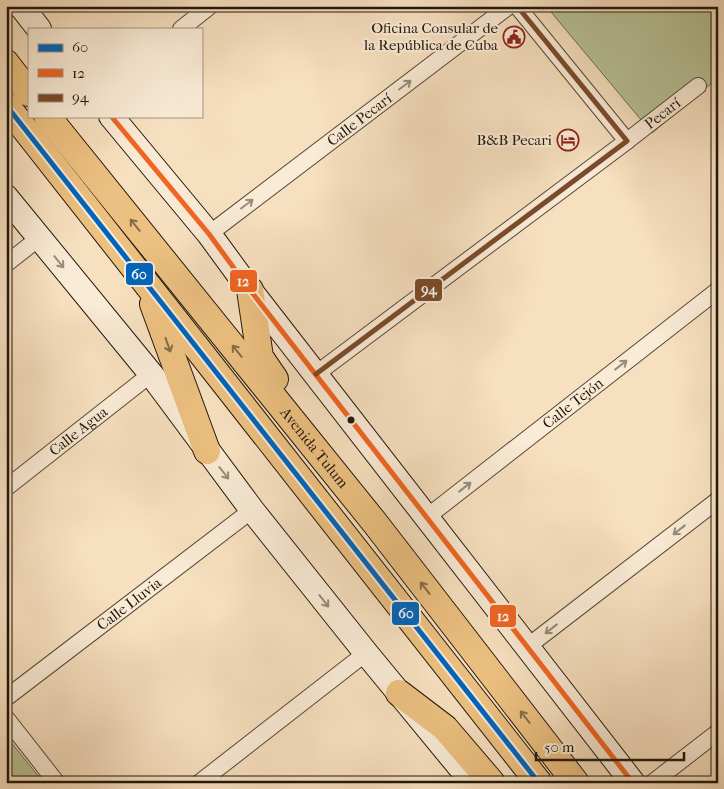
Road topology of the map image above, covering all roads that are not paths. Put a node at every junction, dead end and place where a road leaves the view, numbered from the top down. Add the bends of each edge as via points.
1 (21, 6) edge
2 (210, 6) edge
3 (509, 6) edge
4 (516, 6) edge
5 (39, 28) edge
6 (182, 28) edge
7 (6, 63) edge
8 (698, 86) dead end
9 (28, 92) edge
10 (6, 105) edge
11 (49, 118) edge
12 (113, 118) edge
13 (627, 141) junction
14 (6, 197) edge
15 (209, 234) junction
16 (39, 238) junction
17 (6, 264) edge
18 (145, 282) junction
19 (250, 290) junction
20 (718, 290) edge
21 (151, 374) junction
22 (316, 374) junction
23 (207, 451) junction
24 (6, 488) edge
25 (718, 500) edge
26 (252, 510) junction
27 (427, 517) junction
28 (375, 523) junction
29 (528, 647) junction
30 (366, 654) junction
31 (398, 693) junction
32 (6, 698) edge
33 (6, 718) edge
34 (718, 732) edge
35 (57, 783) edge
36 (199, 783) edge
37 (473, 783) edge
38 (492, 783) edge
39 (539, 783) edge
40 (576, 783) edge
41 (632, 783) edge
42 (652, 783) edge

1 - 5 street
2 - 6 street
15 -> 3 street, Calle Pecarí
4 - 13 street
7 - 9 main road
8 - 13 street, Pecarí
10 - 18 main road, Avenida Tulum
28 -> 11 main road, Avenida Tulum
12 - 15 street
13 - 22 street
14 - 16 street
15 - 19 street
16 - 17 street
16 -> 21 street
18 -> 23 main road
18 - 39 main road, Avenida Tulum
19 - 22 street
19 - 28 main road via 260,356 354,488
27 -> 20 street, Calle Tejón
21 - 23 street
21 - 24 street, Calle Agua
22 - 27 street
23 -> 26 street
25 -> 29 street
26 -> 30 street
26 - 32 street, Calle Lluvia
27 - 29 street
40 -> 28 main road, Avenida Tulum
29 - 41 street
30 - 31 street
30 - 36 street
31 - 37 street
31 - 38 main road via 445,728
33 - 35 street
34 - 42 street

